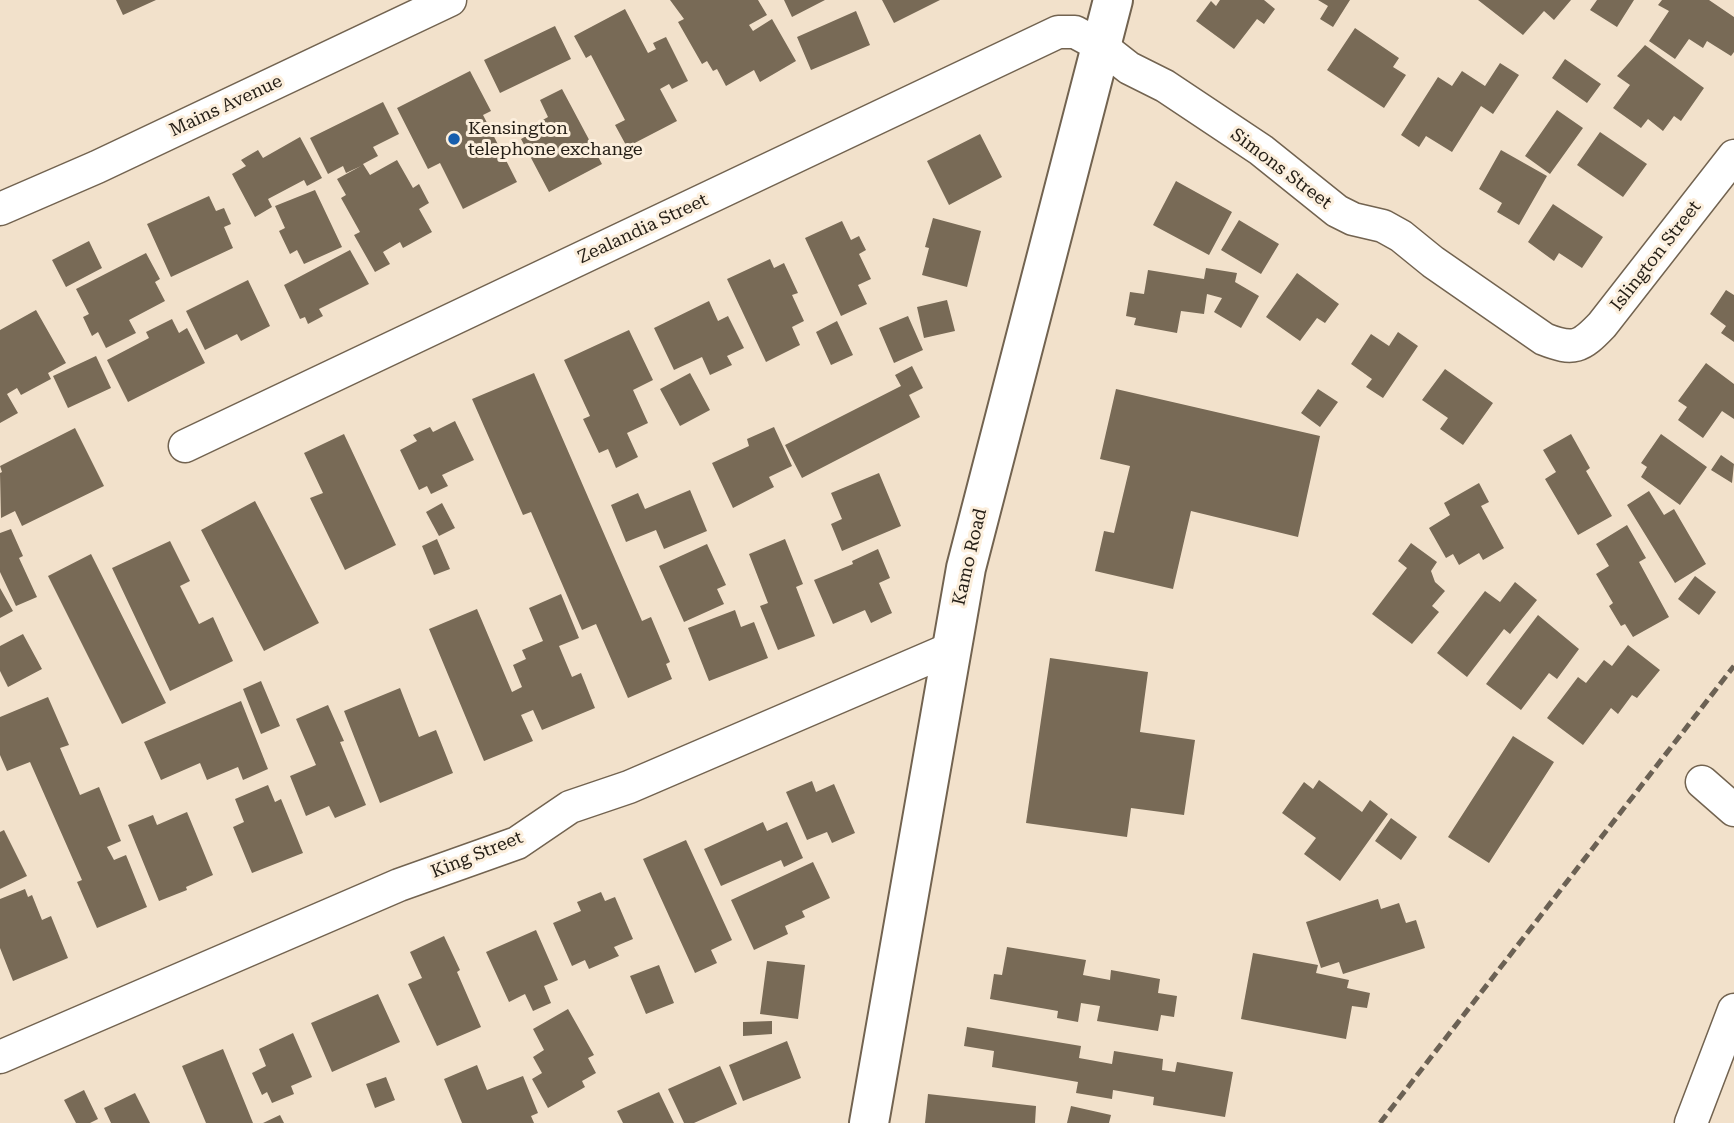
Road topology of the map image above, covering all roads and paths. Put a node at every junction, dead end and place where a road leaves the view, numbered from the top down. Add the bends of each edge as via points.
1 (450, 0) edge
2 (1113, 0) edge
3 (1101, 46) junction
4 (1734, 156) edge
5 (0, 209) edge
6 (1571, 346) joint
7 (186, 446) dead end
8 (950, 649) junction
9 (1702, 782) dead end
10 (1734, 810) edge
11 (1734, 1010) edge
12 (0, 1057) edge
13 (869, 1123) edge
14 (1691, 1123) edge

1 - 5 street, Mains Avenue
2 - 3 main road, Kamo Road
3 - 6 street, Simons Street via 1261,150 1338,211 1401,236 1544,339
3 - 7 street, Zealandia Street via 1075,32 1058,32
3 - 8 main road, Kamo Road via 966,568
4 - 6 street, Islington Street via 1602,325 1585,342
8 - 12 street, King Street via 629,787 570,807 517,843 399,885
8 - 13 main road, Kamo Road
9 - 10 street
11 - 14 street

